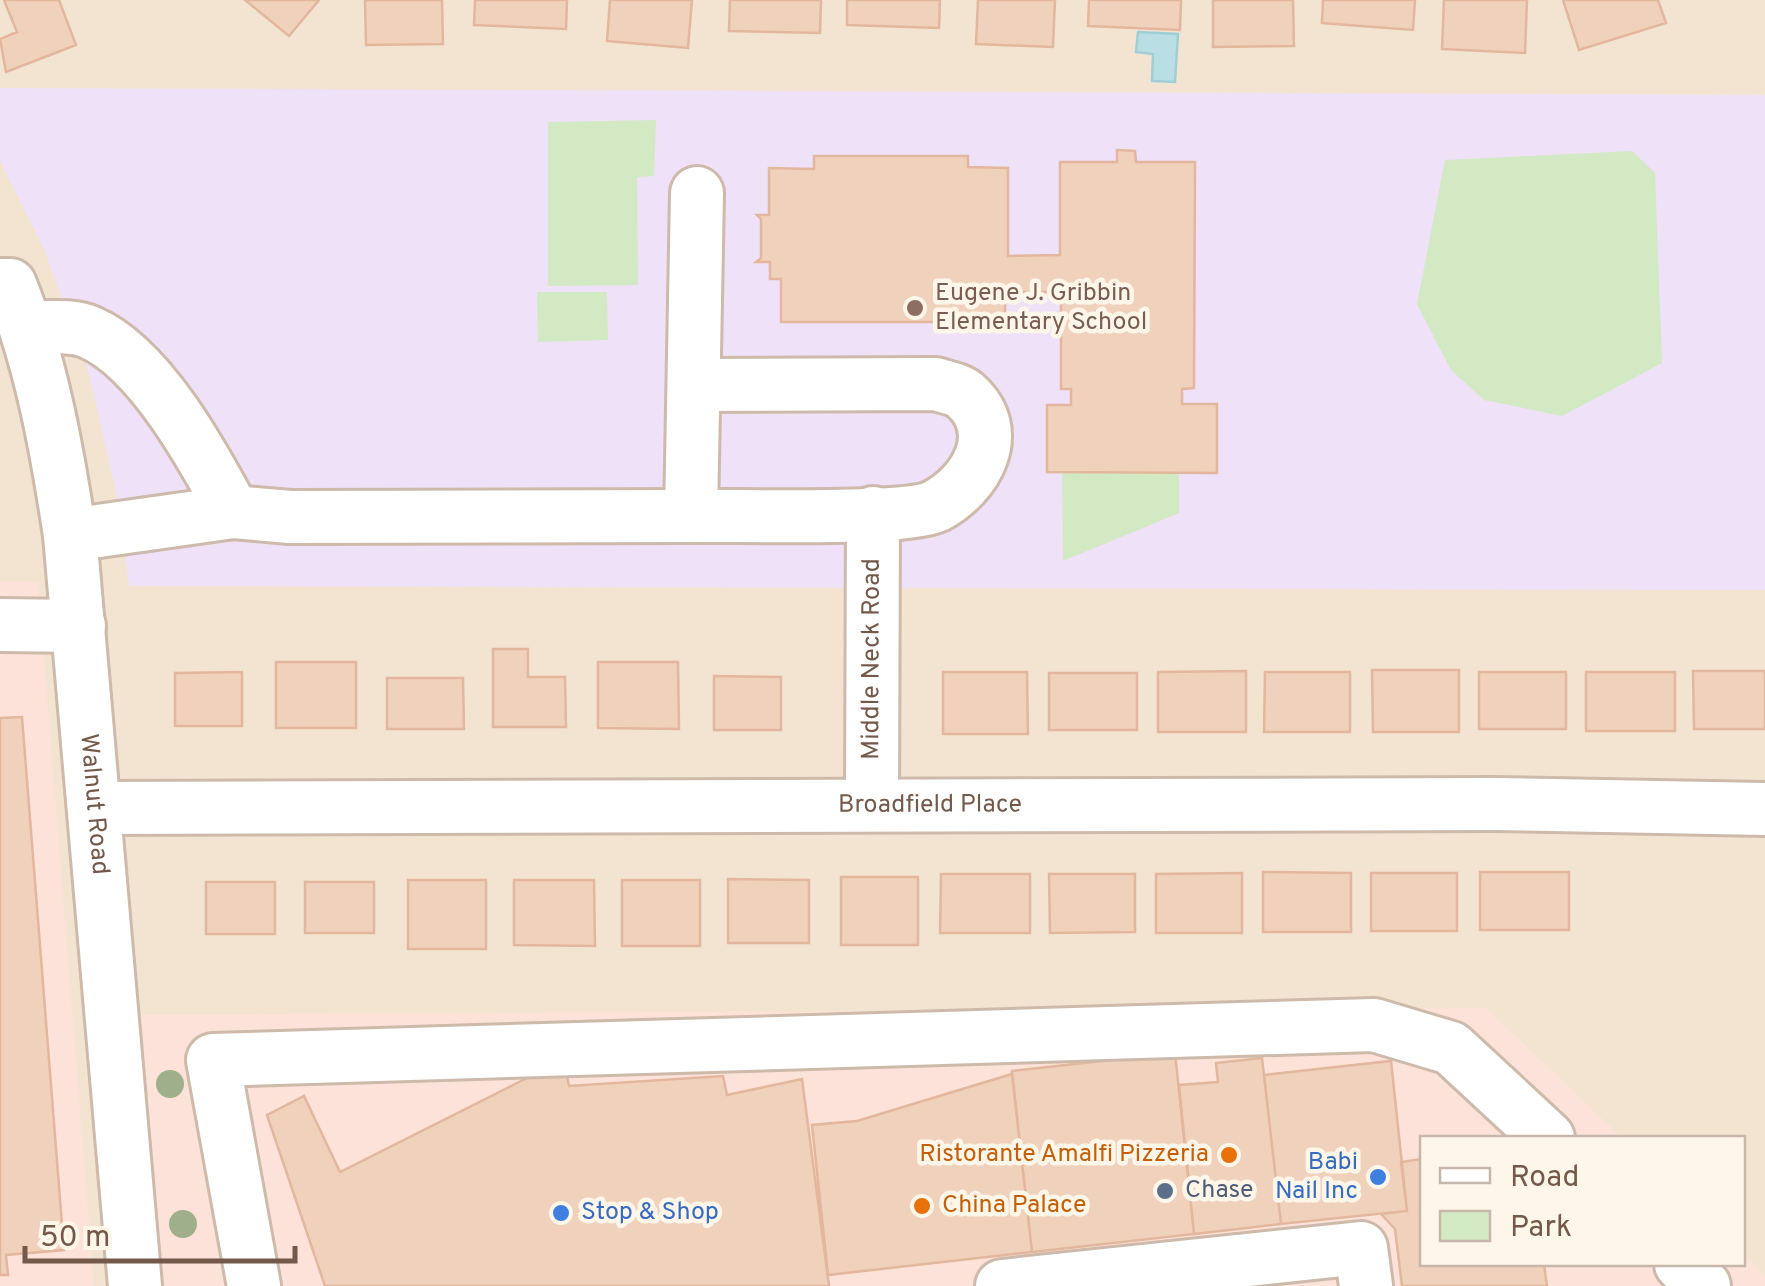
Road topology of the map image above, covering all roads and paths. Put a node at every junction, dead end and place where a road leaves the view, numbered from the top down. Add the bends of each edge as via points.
1 (697, 193) dead end
2 (9, 290) edge
3 (694, 384) junction
4 (233, 512) junction
5 (873, 512) junction
6 (691, 516) junction
7 (70, 535) junction
8 (0, 625) edge
9 (79, 626) junction
10 (872, 804) junction
11 (95, 808) junction
12 (1765, 809) edge
13 (1546, 1136) edge
14 (1682, 1266) edge
15 (1033, 1284) edge
16 (136, 1286) edge
17 (254, 1286) edge
18 (1366, 1286) edge
19 (1704, 1286) edge

1 - 3 street
2 - 4 street via 107,340 176,418
2 - 7 street, Walnut Road via 58,454
3 - 5 street via 936,384 964,394 984,426 984,460 969,482 933,508
3 - 6 street
4 - 6 street
4 - 7 street
5 - 6 street
5 - 10 street, Middle Neck Road
7 - 9 street, Walnut Road
8 - 9 street
9 - 11 street, Walnut Road
10 - 11 street, Broadfield Place
10 - 12 street, Broadfield Place
11 - 16 street, Walnut Road
13 - 17 street via 1451,1048 1374,1025 213,1060
14 - 19 street
15 - 18 street via 1361,1248

